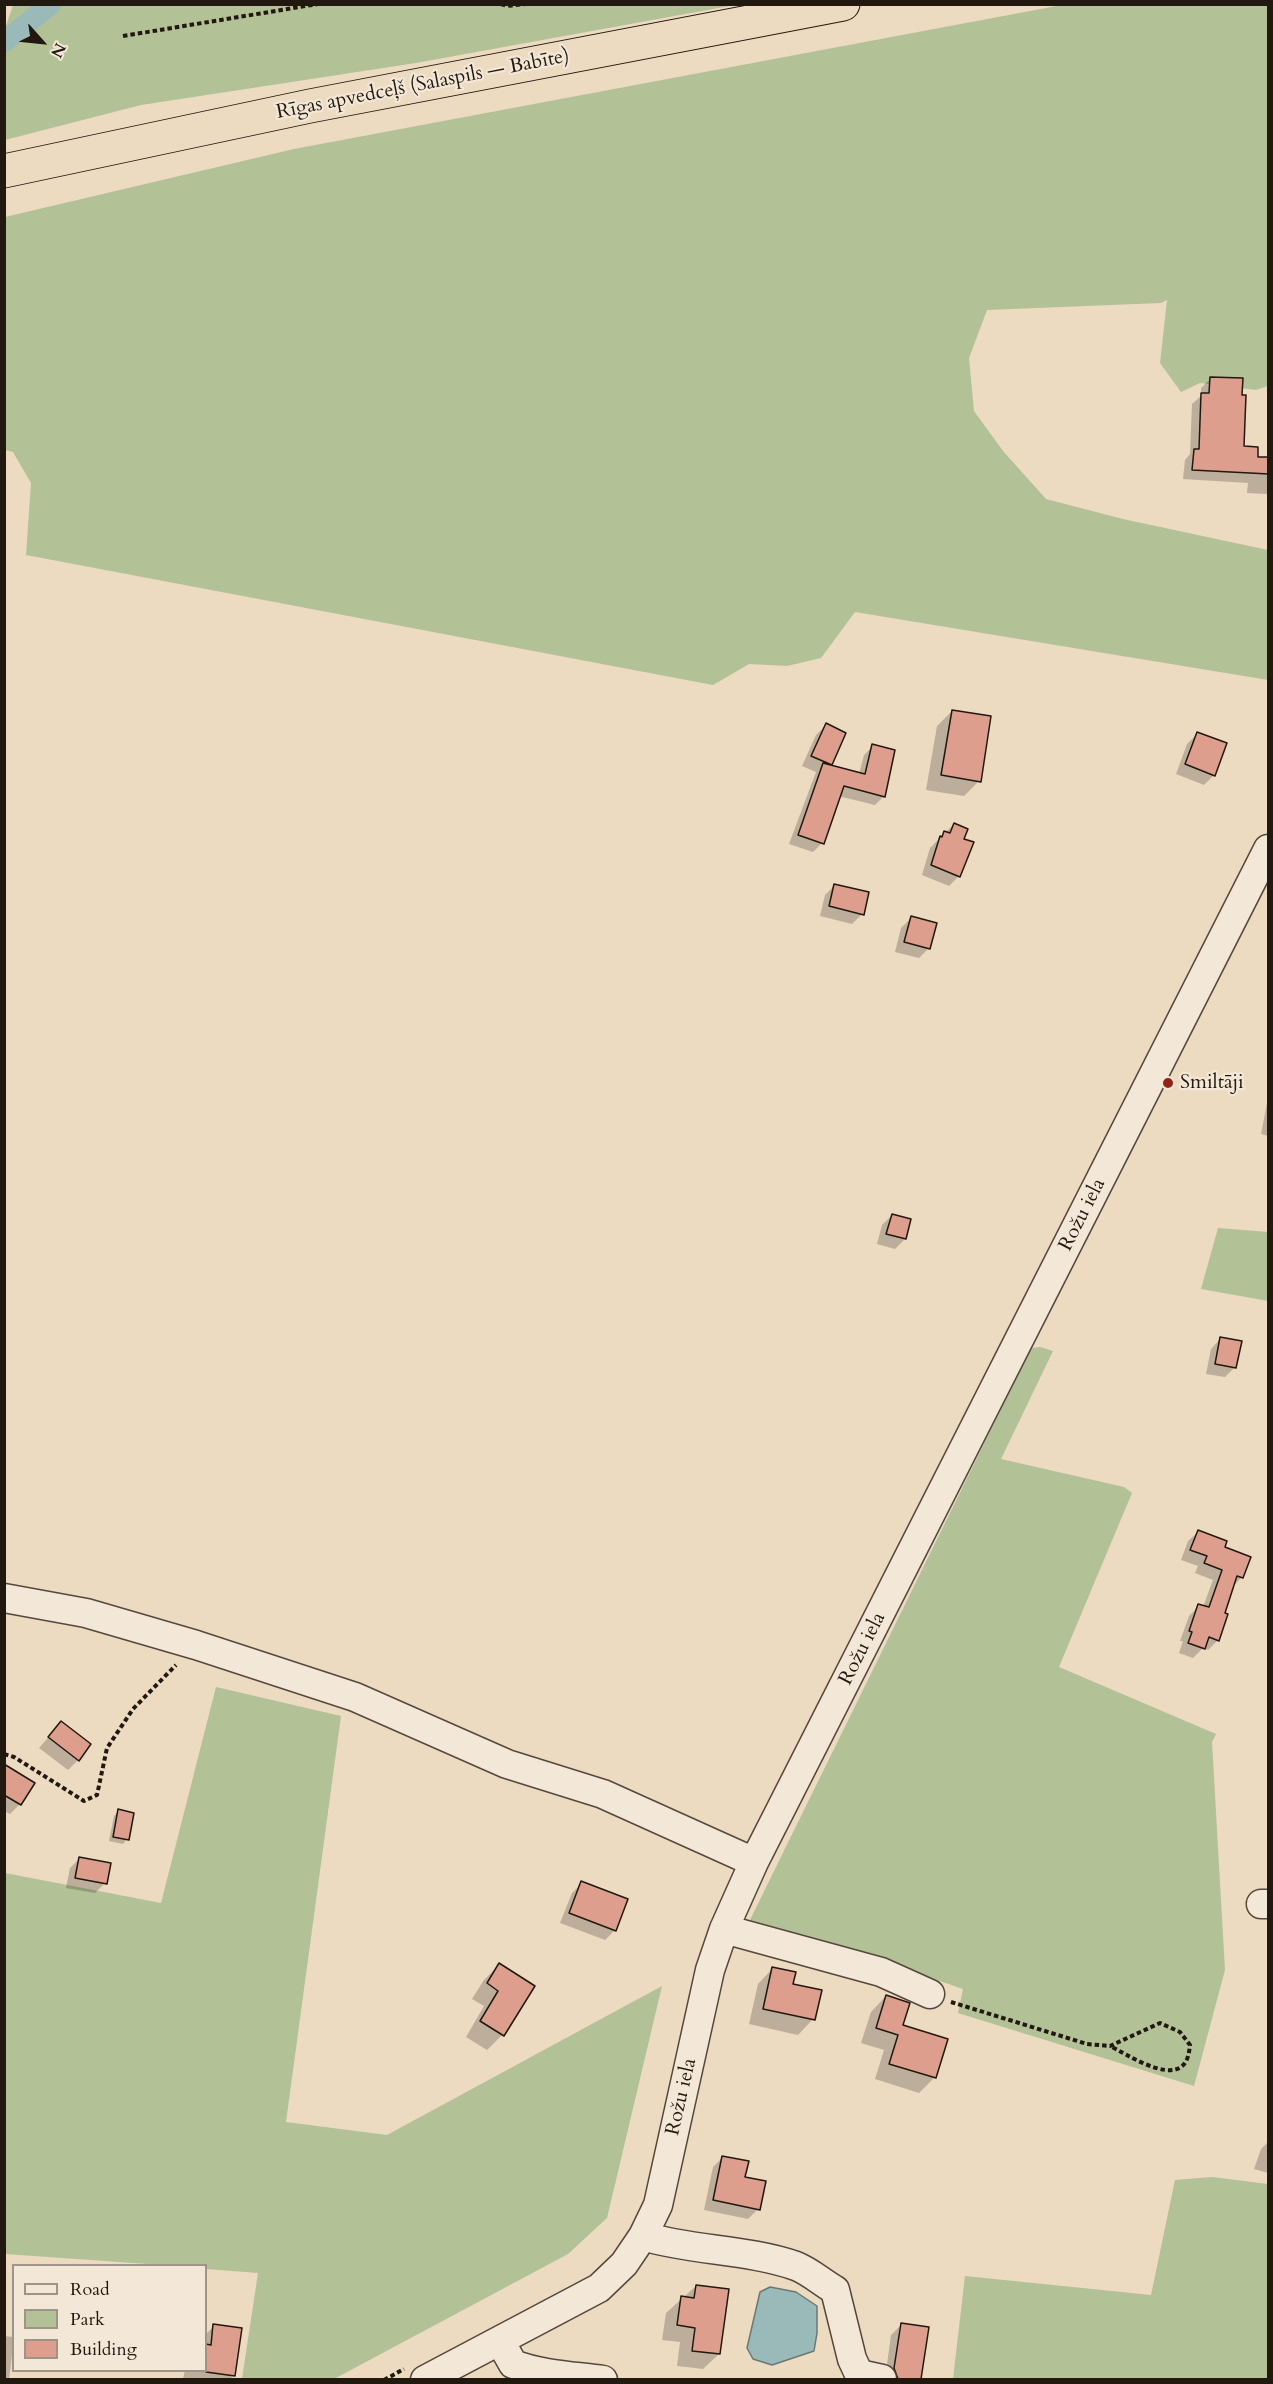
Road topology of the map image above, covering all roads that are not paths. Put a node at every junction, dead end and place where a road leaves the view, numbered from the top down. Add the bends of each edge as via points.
1 (843, 4) edge
2 (796, 8) edge
3 (4, 171) edge
4 (1269, 849) edge
5 (4, 1598) edge
6 (754, 1862) junction
7 (723, 1929) junction
8 (930, 1994) road end
9 (643, 2236) junction
10 (500, 2341) junction
11 (425, 2379) edge
12 (603, 2379) edge
13 (882, 2379) edge

1 - 2 highway, Rīgas apvedceļš (Salaspils — Babīte)
2 - 3 highway, Rīgas apvedceļš (Salaspils — Babīte)
4 - 6 street, Rožu iela
5 - 6 street via 86,1612 355,1697 507,1764 603,1794
6 - 7 street, Rožu iela
7 - 8 street via 881,1972
7 - 9 street, Rožu iela via 710,1970 658,2205
9 - 10 street, Rožu iela via 624,2264 599,2288
9 - 13 street via 798,2266 835,2290 859,2374
10 - 11 street, Rožu iela
10 - 12 street via 513,2364 546,2374

